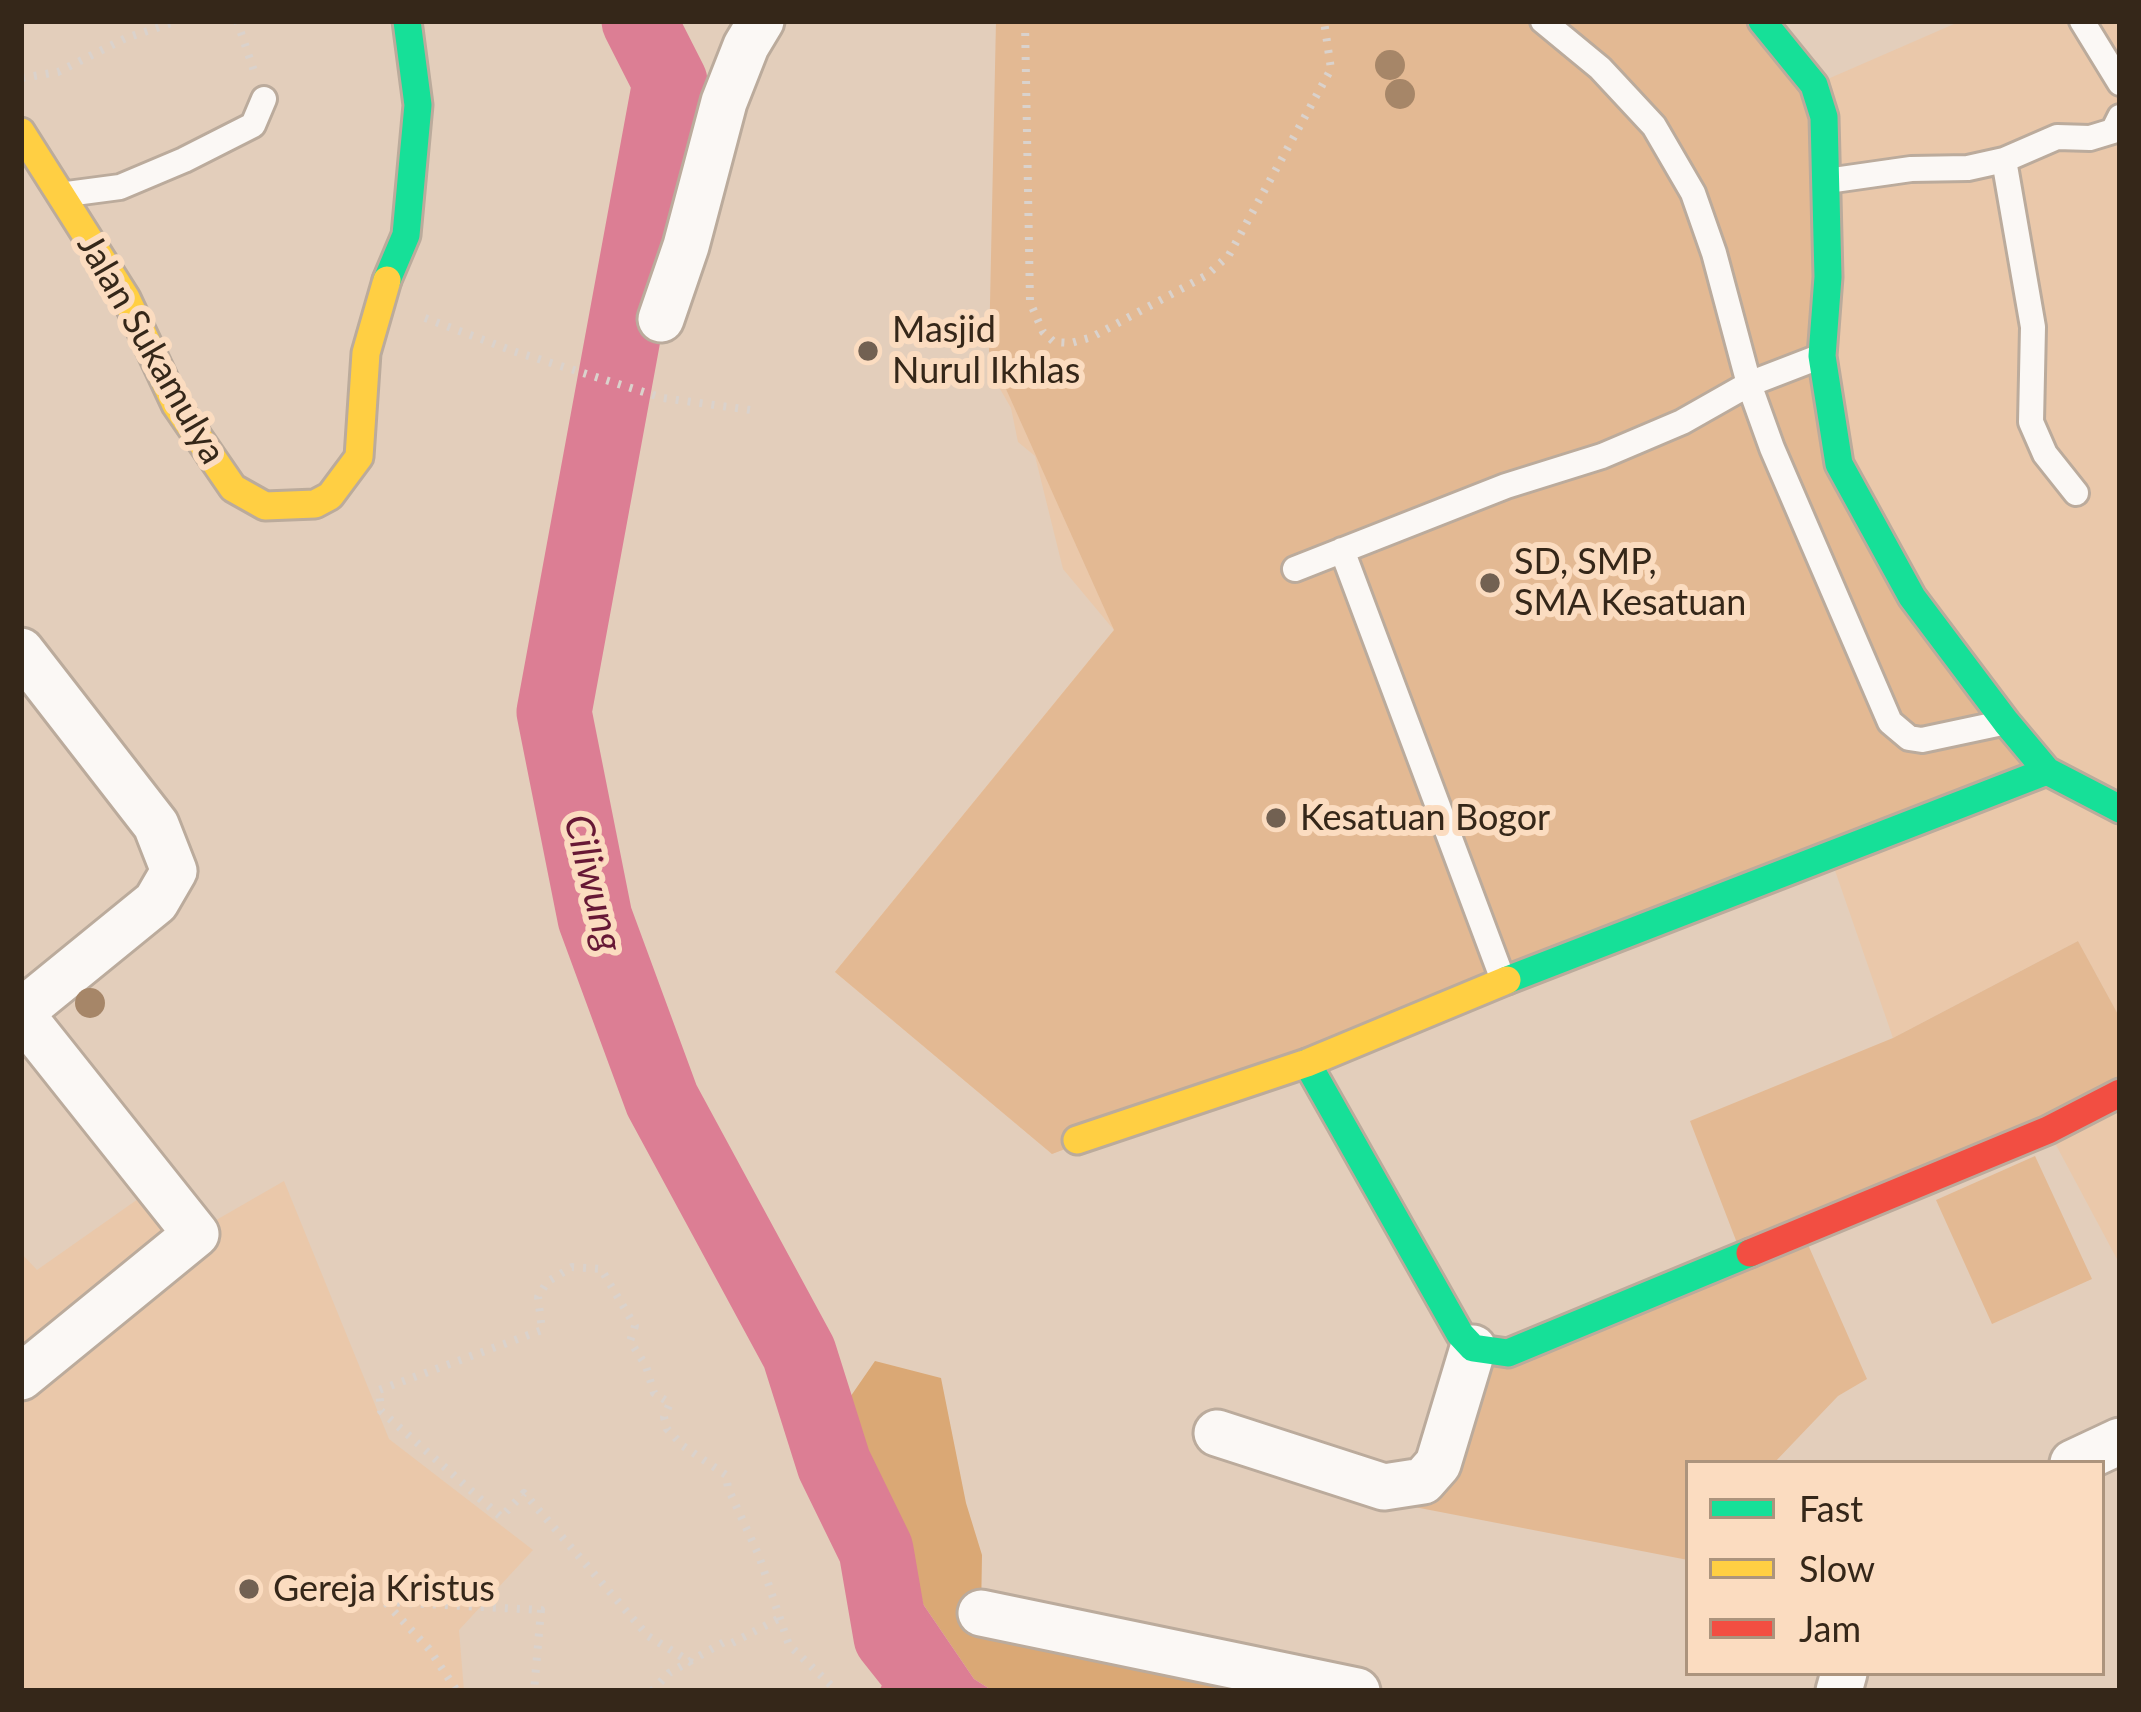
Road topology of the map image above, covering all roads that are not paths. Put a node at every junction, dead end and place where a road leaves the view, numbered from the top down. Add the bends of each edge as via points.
1 (407, 21) edge
2 (761, 21) edge
3 (1543, 21) edge
4 (1762, 21) edge
5 (2081, 21) edge
6 (2120, 83) edge
7 (264, 99) road end
8 (2120, 117) edge
9 (21, 132) edge
10 (2004, 160) junction
11 (1825, 182) junction
12 (59, 195) junction
13 (661, 319) dead end
14 (1822, 356) junction
15 (1749, 384) junction
16 (2076, 493) dead end
17 (1342, 550) junction
18 (1295, 569) dead end
19 (21, 651) edge
20 (2006, 722) junction
21 (2047, 771) junction
22 (2120, 809) edge
23 (1503, 982) junction
24 (21, 1013) edge
25 (1307, 1063) junction
26 (2120, 1093) edge
27 (1077, 1140) dead end
28 (1473, 1348) junction
29 (21, 1377) edge
30 (1217, 1433) dead end
31 (2120, 1441) edge
32 (2080, 1460) edge
33 (981, 1613) dead end
34 (1357, 1691) edge

1 - 12 street, Jalan Sukamulya via 418,104 406,236 366,353 358,457 330,496 266,506 233,488 176,405 126,298
2 - 13 street via 724,102
3 - 15 lane via 1654,126 1693,193
4 - 11 street via 1814,85 1824,117
5 - 6 lane
7 - 12 lane via 253,124 184,160 120,188
8 - 10 lane via 2113,130 2057,137
9 - 12 street, Jalan Sukamulya
10 - 11 lane
10 - 16 lane via 2033,327 2031,422
11 - 14 street
14 - 15 lane
14 - 20 street via 1839,464 1858,505 1912,597
15 - 17 lane via 1622,447
15 - 20 lane via 1890,722 1922,740
17 - 18 lane
17 - 23 lane
19 - 24 street via 156,825 174,871 156,902
20 - 21 street
21 - 22 street
21 - 23 street
23 - 25 street
24 - 29 street via 196,1234
25 - 27 street
25 - 28 street
26 - 28 street via 1508,1353
28 - 30 street via 1436,1468 1423,1481 1384,1486
31 - 32 street
33 - 34 street

